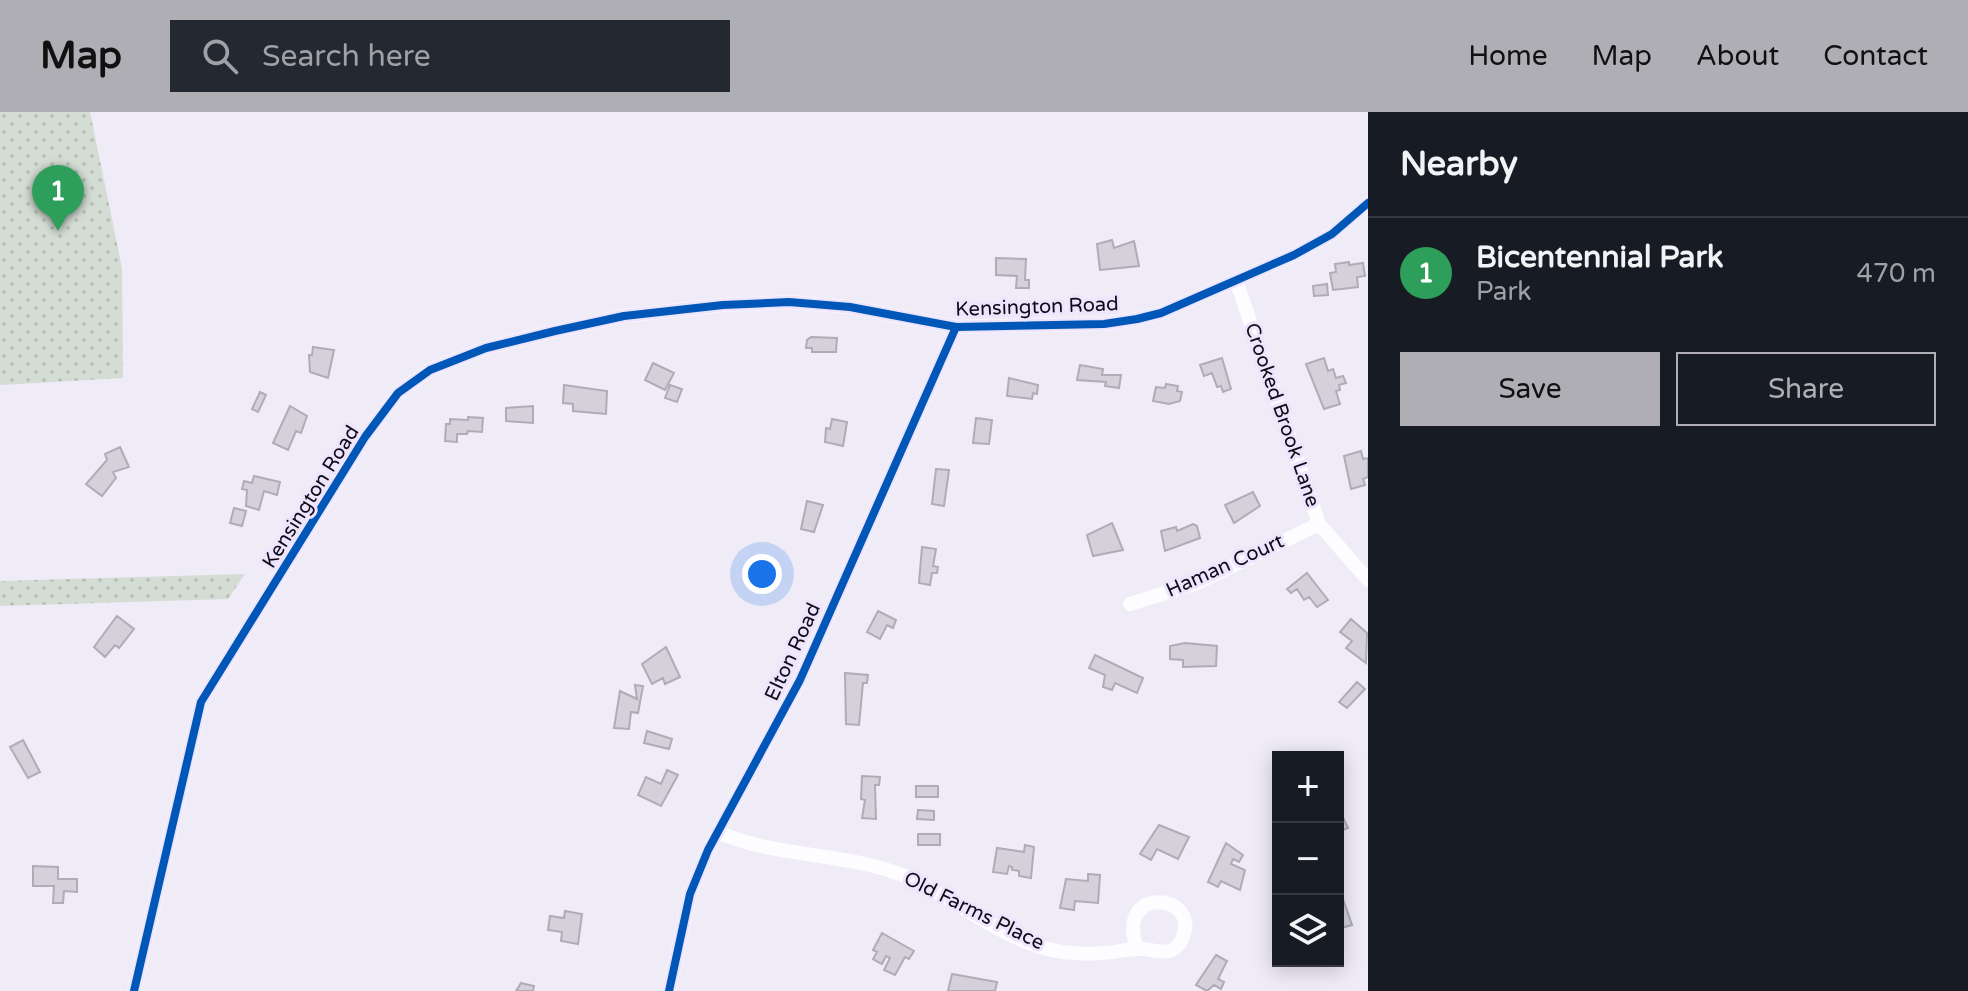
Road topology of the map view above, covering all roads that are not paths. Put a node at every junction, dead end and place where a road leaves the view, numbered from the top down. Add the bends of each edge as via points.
1 (1367, 205) edge
2 (1236, 280) junction
3 (956, 327) junction
4 (1319, 524) junction
5 (1368, 580) edge
6 (1130, 604) dead end
7 (718, 832) junction
8 (1137, 948) dead end
9 (134, 991) edge
10 (669, 991) edge

1 - 2 street, Kensington Road via 1332,234
2 - 3 street, Kensington Road via 1137,319
2 - 4 street, Crooked Brook Lane
3 - 7 street, Elton Road via 800,680
3 - 9 street, Kensington Road via 850,307 789,302 624,316 486,348 430,370 398,393 365,437 201,702
4 - 5 street, Crooked Brook Lane
4 - 6 street, Haman Court via 1197,583
7 - 8 street, Old Farms Place via 739,841 903,875 1017,936 1062,953 1114,954
7 - 10 street, Elton Road via 690,894

